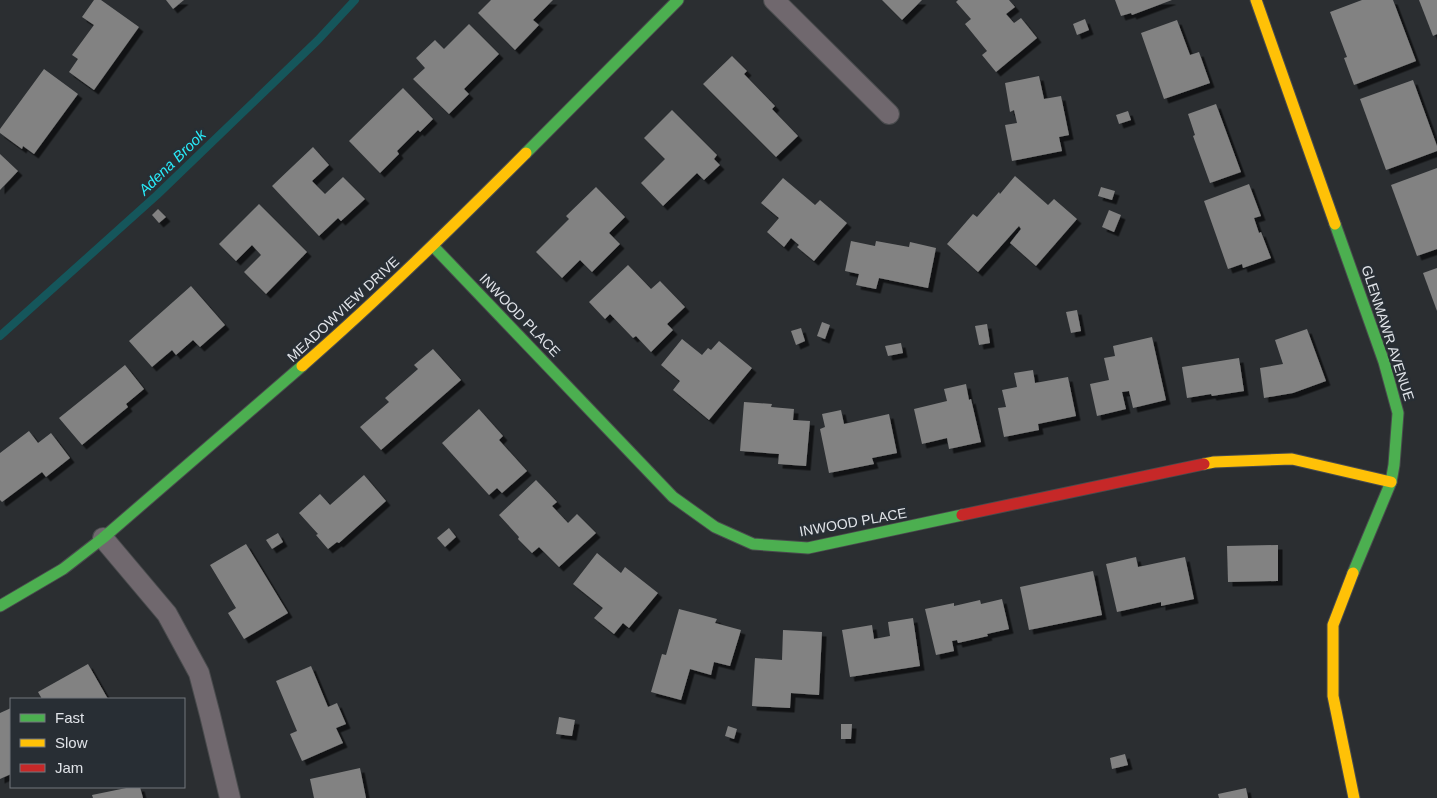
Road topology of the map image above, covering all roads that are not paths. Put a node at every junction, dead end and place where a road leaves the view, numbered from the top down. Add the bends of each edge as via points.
1 (678, 0) edge
2 (774, 0) edge
3 (1256, 0) edge
4 (889, 114) dead end
5 (433, 246) junction
6 (1391, 482) junction
7 (103, 538) junction
8 (0, 606) edge
9 (230, 798) edge
10 (1354, 798) edge

1 - 5 street, MEADOWVIEW DRIVE
2 - 4 street
3 - 6 street, GLENMAWR AVENUE via 1384,362 1398,413
5 - 6 street, INWOOD PLACE via 673,497 715,527 753,544 808,548 1214,462 1292,459
5 - 7 street, MEADOWVIEW DRIVE via 352,323
6 - 10 street, GLENMAWR AVENUE via 1333,625 1333,696
7 - 8 street, MEADOWVIEW DRIVE via 63,569
7 - 9 street via 167,614 199,673

